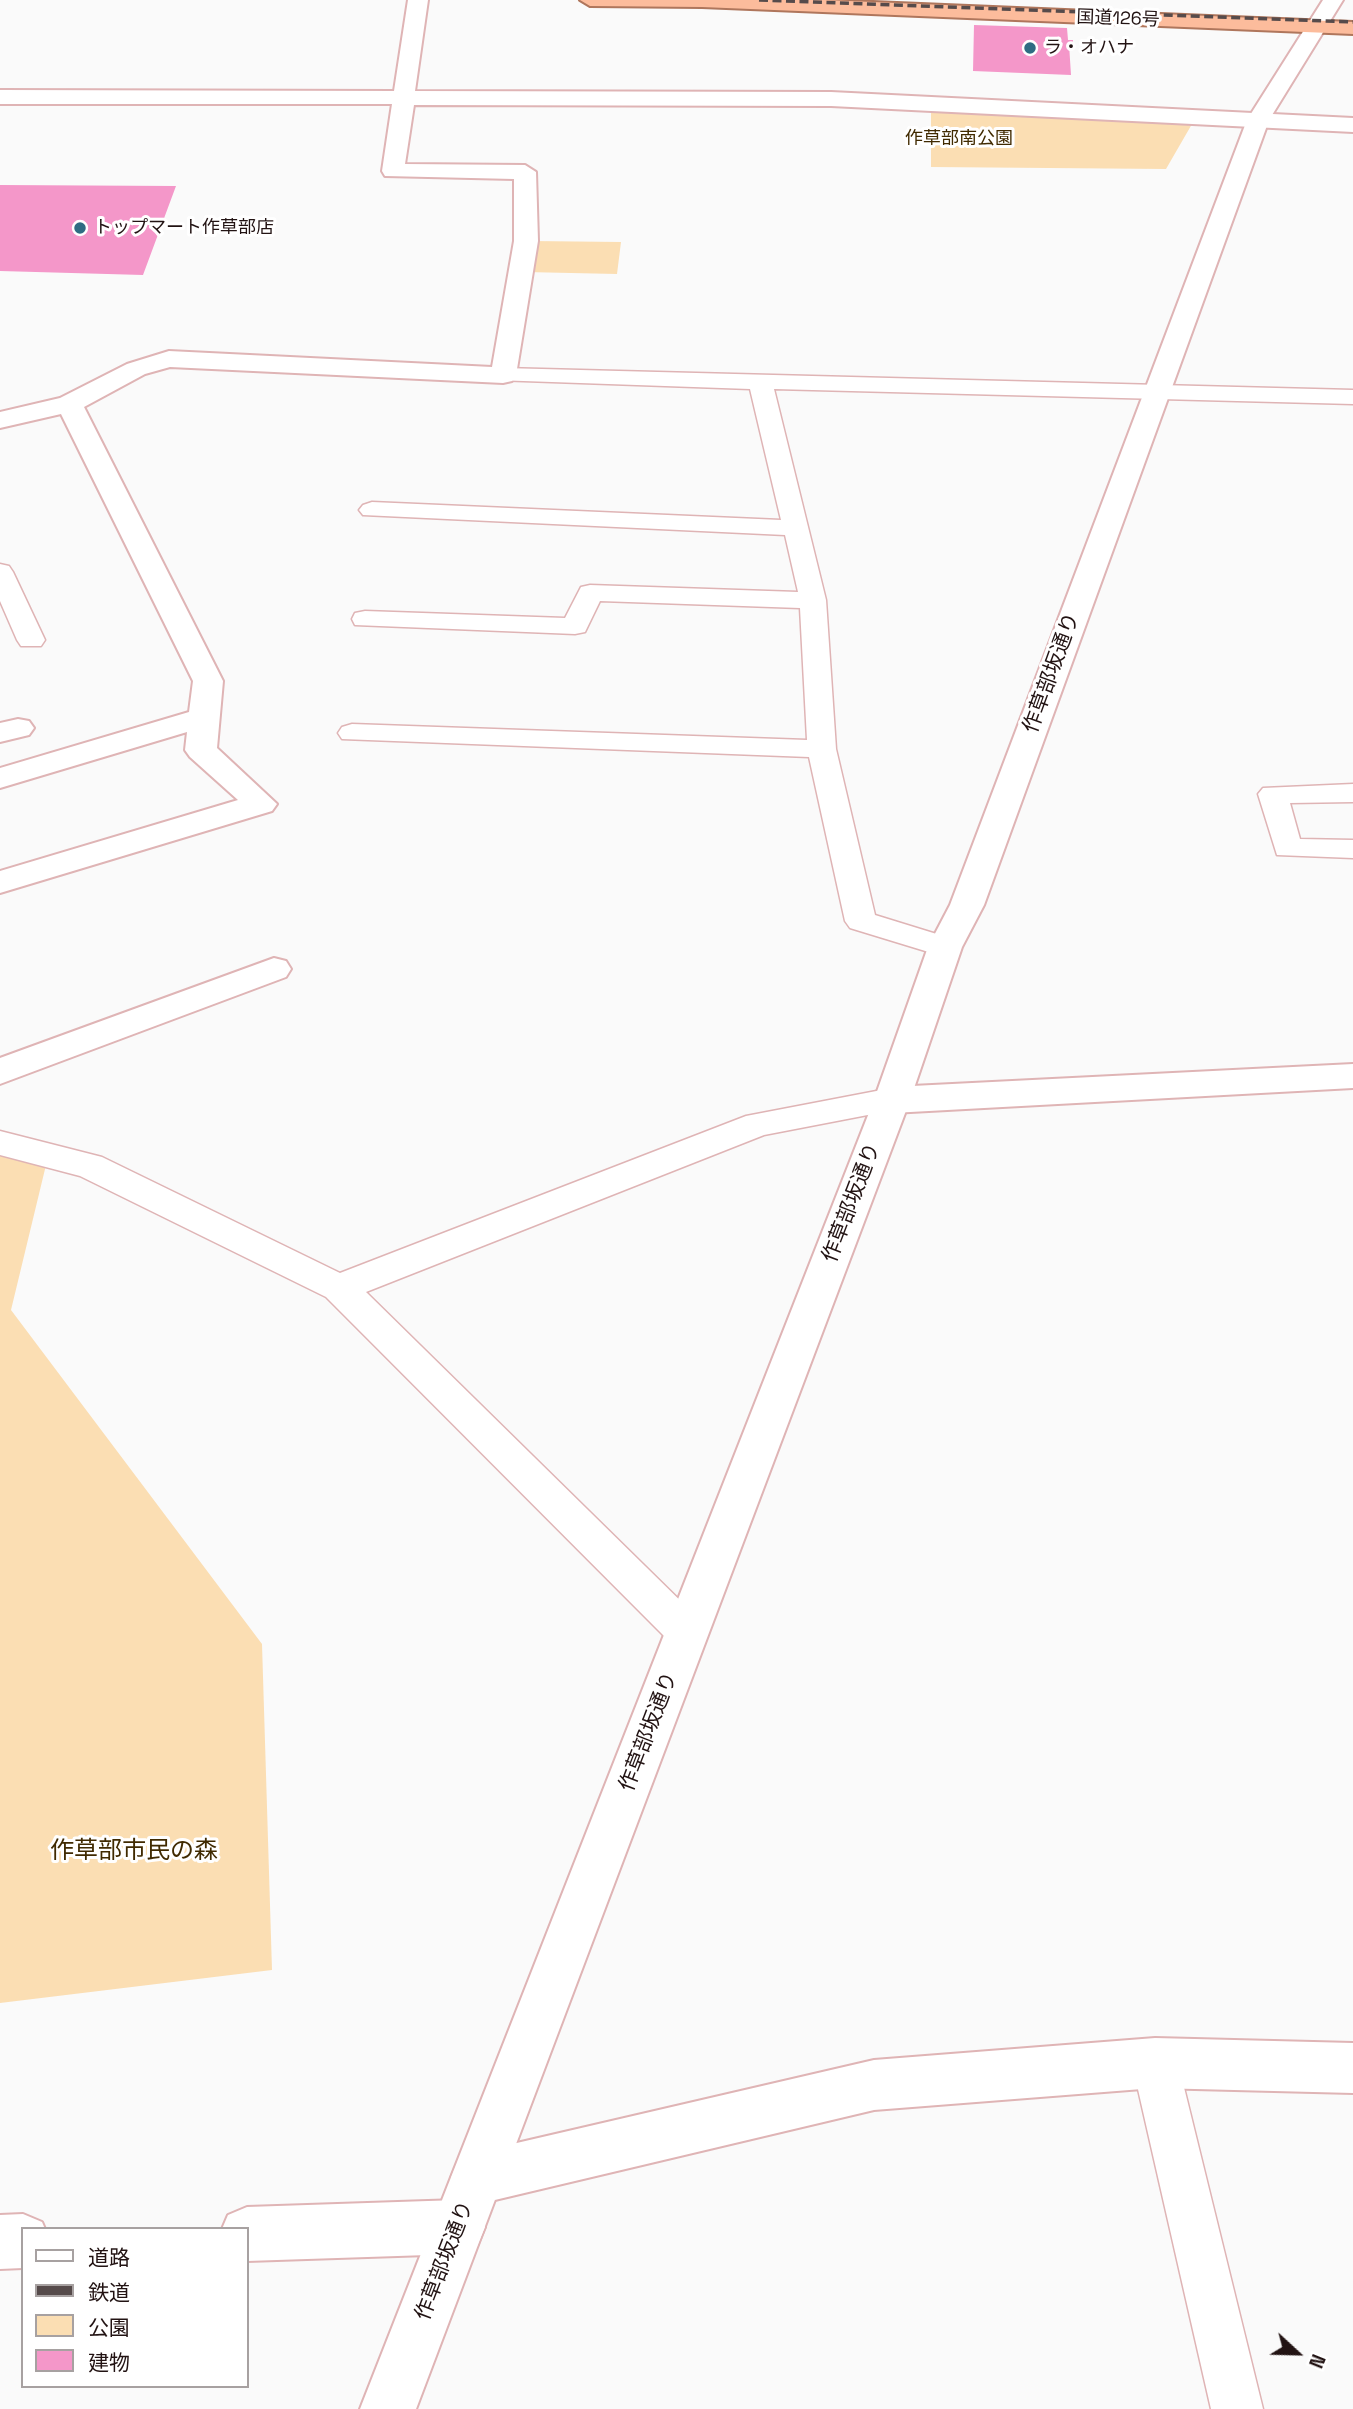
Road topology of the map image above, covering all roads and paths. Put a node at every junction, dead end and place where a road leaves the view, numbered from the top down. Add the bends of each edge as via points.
1 (418, 0) edge
2 (590, 0) edge
3 (1332, 11) edge
4 (403, 96) junction
5 (0, 97) edge
6 (1258, 120) junction
7 (1353, 125) edge
8 (503, 375) junction
9 (761, 383) junction
10 (1155, 393) junction
11 (1353, 397) edge
12 (69, 404) junction
13 (0, 420) edge
14 (372, 510) dead end
15 (796, 528) junction
16 (0, 572) edge
17 (813, 600) junction
18 (365, 619) dead end
19 (31, 640) dead end
20 (205, 716) junction
21 (352, 733) dead end
22 (822, 749) junction
23 (0, 778) edge
24 (1353, 793) edge
25 (1353, 849) edge
26 (0, 882) edge
27 (945, 947) junction
28 (274, 969) dead end
29 (0, 1072) edge
30 (1353, 1076) edge
31 (892, 1100) junction
32 (0, 1143) edge
33 (340, 1287) junction
34 (687, 1633) junction
35 (1155, 2063) junction
36 (1353, 2067) edge
37 (478, 2178) junction
38 (458, 2227) junction
39 (248, 2234) edge
40 (21, 2241) edge
41 (0, 2242) edge
42 (388, 2409) edge
43 (1237, 2409) edge

1 - 4 street
2 - 3 highway, 国道126号
3 - 6 street, 作草部坂通り
4 - 5 street
4 - 6 street via 831,99
4 - 8 street via 393,171 525,172 526,241
6 - 7 street
6 - 10 street, 作草部坂通り
8 - 9 lane
8 - 12 street via 169,359 136,369
9 - 10 lane
9 - 15 lane
10 - 11 lane
10 - 27 street, 作草部坂通り via 967,905
12 - 13 street
12 - 20 street via 208,681
14 - 15 lane
15 - 17 lane
16 - 19 lane
17 - 18 lane via 590,593 575,626
17 - 22 lane
20 - 23 street
20 - 26 street via 201,750 261,804
21 - 22 lane
22 - 27 lane via 861,921
24 - 25 lane via 1273,794 1288,848
27 - 31 street, 作草部坂通り
28 - 29 street
30 - 31 street
31 - 33 lane via 758,1124
31 - 34 street, 作草部坂通り
32 - 33 lane via 90,1166
33 - 34 lane
34 - 37 street, 作草部坂通り
35 - 36 street
35 - 37 street via 874,2085
35 - 43 lane
37 - 38 street, 作草部坂通り
38 - 39 street
38 - 42 street, 作草部坂通り
40 - 41 street

